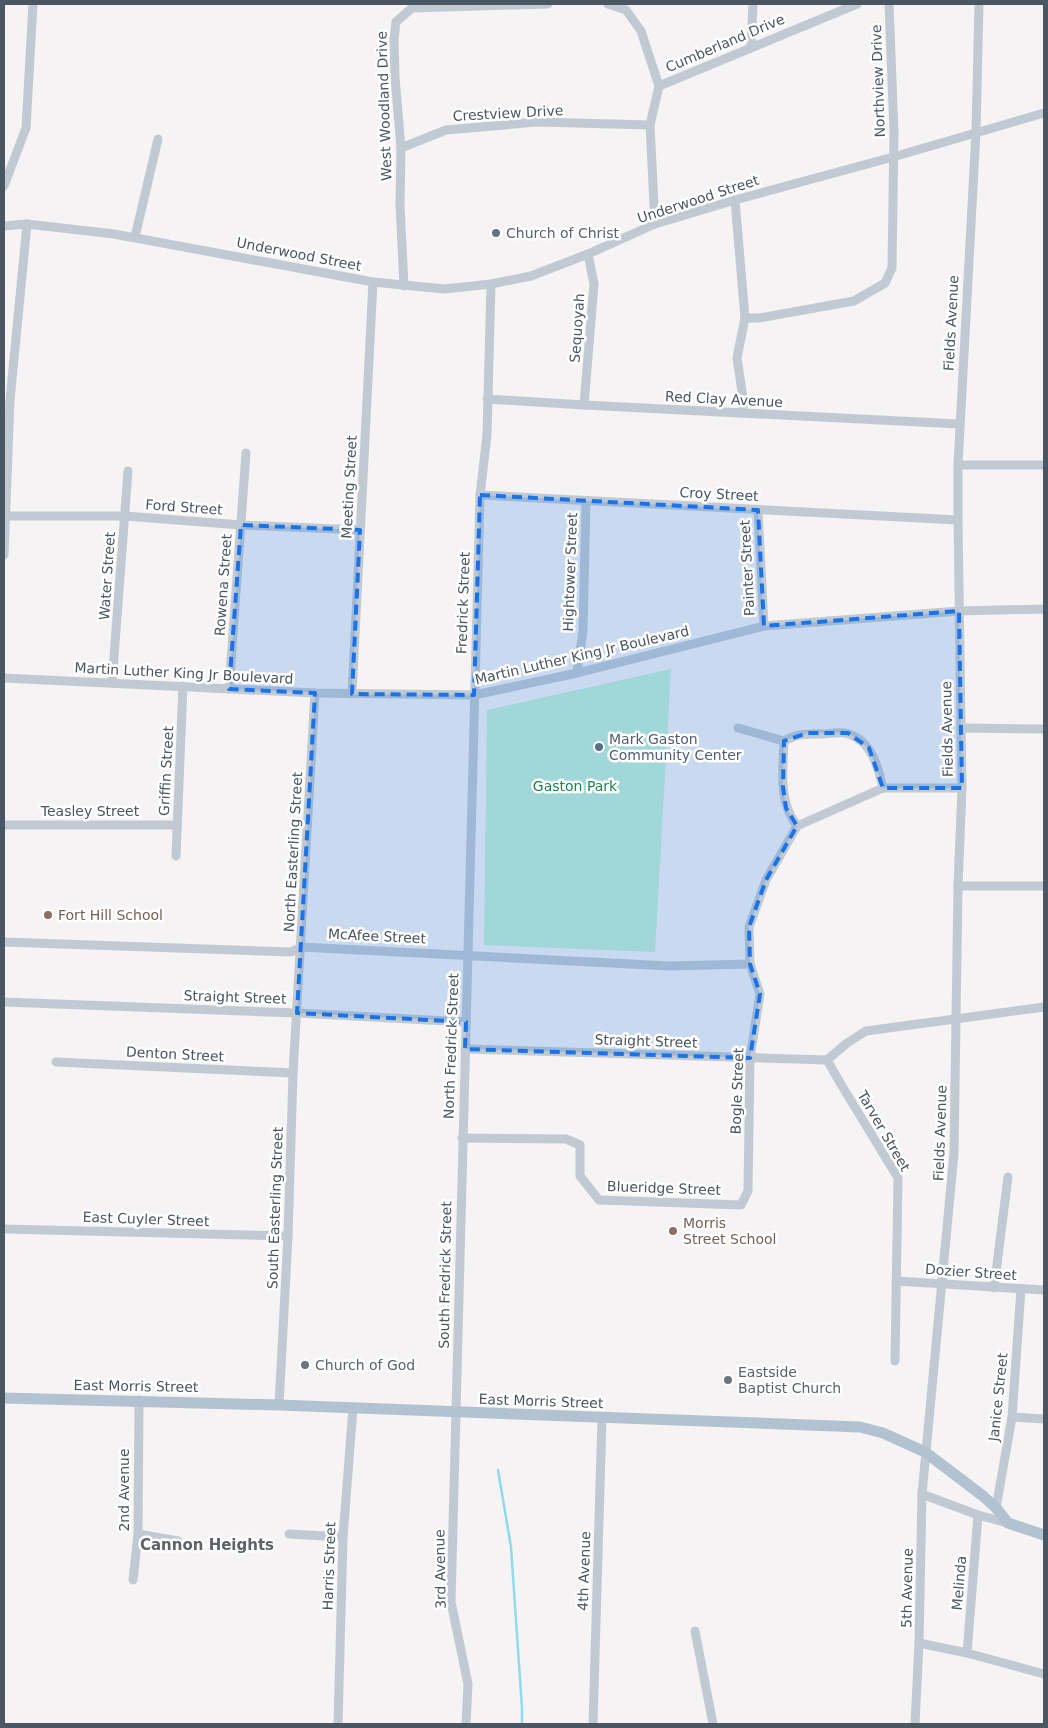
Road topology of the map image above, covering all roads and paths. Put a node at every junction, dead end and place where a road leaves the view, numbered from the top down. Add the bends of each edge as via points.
1 (33, 4) edge
2 (548, 4) edge
3 (608, 4) edge
4 (753, 4) edge
5 (857, 4) edge
6 (889, 4) edge
7 (979, 4) edge
8 (421, 6) edge
9 (751, 47) junction
10 (659, 86) junction
11 (1044, 113) edge
12 (650, 125) junction
13 (976, 132) junction
14 (158, 139) dead end
15 (401, 148) junction
16 (893, 157) junction
17 (4, 186) edge
18 (735, 200) junction
19 (27, 224) junction
20 (654, 224) junction
21 (4, 226) edge
22 (135, 237) junction
23 (588, 254) junction
24 (372, 282) junction
25 (491, 284) junction
26 (404, 286) junction
27 (745, 318) junction
28 (487, 398) junction
29 (7, 400) edge
30 (584, 406) junction
31 (743, 413) junction
32 (959, 424) junction
33 (246, 453) dead end
34 (958, 465) junction
35 (1044, 466) edge
36 (128, 471) dead end
37 (480, 495) junction
38 (586, 501) junction
39 (758, 510) junction
40 (5, 516) junction
41 (125, 516) junction
42 (958, 520) junction
43 (241, 525) junction
44 (360, 530) junction
45 (4, 556) edge
46 (1044, 609) edge
47 (959, 611) junction
48 (764, 626) junction
49 (577, 673) junction
50 (4, 678) edge
51 (112, 683) junction
52 (183, 686) junction
53 (229, 689) junction
54 (315, 693) junction
55 (352, 694) junction
56 (474, 695) junction
57 (738, 728) dead end
58 (961, 728) junction
59 (1044, 729) edge
60 (784, 741) junction
61 (883, 788) junction
62 (962, 788) junction
63 (4, 825) edge
64 (177, 825) junction
65 (797, 826) junction
66 (176, 856) dead end
67 (958, 886) junction
68 (1044, 886) edge
69 (4, 942) edge
70 (301, 946) junction
71 (467, 954) junction
72 (750, 964) junction
73 (4, 1002) edge
74 (1044, 1007) edge
75 (297, 1013) junction
76 (956, 1019) junction
77 (466, 1022) junction
78 (465, 1049) junction
79 (750, 1058) junction
80 (827, 1060) junction
81 (56, 1062) dead end
82 (293, 1073) junction
83 (462, 1138) junction
84 (1008, 1177) dead end
85 (748, 1191) joint
86 (4, 1229) edge
87 (288, 1236) junction
88 (896, 1281) junction
89 (941, 1284) junction
90 (994, 1288) junction
91 (1021, 1289) junction
92 (1044, 1290) edge
93 (895, 1361) dead end
94 (4, 1398) edge
95 (138, 1400) junction
96 (279, 1405) junction
97 (353, 1408) junction
98 (455, 1412) junction
99 (1012, 1417) junction
100 (602, 1418) junction
101 (1044, 1419) edge
102 (925, 1452) junction
103 (922, 1494) junction
104 (996, 1508) junction
105 (978, 1515) junction
106 (1008, 1523) junction
107 (138, 1534) junction
108 (289, 1534) dead end
109 (1044, 1536) edge
110 (343, 1537) junction
111 (178, 1541) dead end
112 (133, 1580) dead end
113 (695, 1631) dead end
114 (919, 1643) junction
115 (967, 1653) junction
116 (1044, 1674) edge
117 (338, 1724) edge
118 (466, 1724) edge
119 (593, 1724) edge
120 (714, 1724) edge
121 (915, 1724) edge

1 - 17 street via 26,128
2 - 8 street, West Woodland Drive
3 - 10 street via 626,10 641,30
4 - 9 street
5 - 9 street, Cumberland Drive
6 - 16 street, Northview Drive
7 - 13 street, Fields Avenue
8 - 15 street, West Woodland Drive via 412,8 396,22 395,77
9 - 10 street, Cumberland Drive
10 - 12 street
11 - 13 street, Underwood Street
12 - 15 street, Crestview Drive via 537,122 446,130
12 - 20 street
13 - 16 street, Underwood Street
13 - 32 street, Fields Avenue
14 - 22 street
15 - 26 street, West Woodland Drive
16 - 18 street, Underwood Street
16 - 27 street, Northview Drive via 892,268 885,283 854,301
18 - 20 street, Underwood Street
18 - 27 street
19 - 21 street, Underwood Street
19 - 22 street, Underwood Street
19 - 29 street
20 - 23 street, Underwood Street
22 - 24 street, Underwood Street
23 - 25 street, Underwood Street via 531,276
23 - 30 street, Sequoyah via 594,284
24 - 26 street, Underwood Street
24 - 44 street, Meeting Street
25 - 26 street, Underwood Street via 444,289
25 - 28 street, Fredrick Street
27 - 31 street via 737,358
28 - 30 street, Red Clay Avenue
28 - 37 street, Fredrick Street via 487,435
29 - 40 street
30 - 31 street, Red Clay Avenue
31 - 32 street, Red Clay Avenue
32 - 34 street, Fields Avenue
33 - 43 street, Rowena Street
34 - 35 street
34 - 42 street, Fields Avenue
36 - 41 street, Water Street
37 - 38 street, Croy Street
37 - 56 street, Fredrick Street
38 - 39 street, Croy Street
38 - 49 street, Hightower Street via 583,631
39 - 42 street, Croy Street
39 - 48 street, Painter Street
40 - 41 street, Ford Street
40 - 45 street
41 - 43 street, Ford Street
41 - 51 street, Water Street
42 - 47 street, Fields Avenue
43 - 44 street, Ford Street
43 - 53 street, Rowena Street
44 - 55 street, Meeting Street
46 - 47 street, Martin Luther King Jr Boulevard
47 - 48 street, Martin Luther King Jr Boulevard
47 - 58 street, Fields Avenue
48 - 49 street, Martin Luther King Jr Boulevard
49 - 56 street, Martin Luther King Jr Boulevard
50 - 51 street, Martin Luther King Jr Boulevard
51 - 52 street, Martin Luther King Jr Boulevard
52 - 53 street, Martin Luther King Jr Boulevard
52 - 64 street, Griffin Street
53 - 54 street, Martin Luther King Jr Boulevard
54 - 55 street, Martin Luther King Jr Boulevard
54 - 70 street, North Easterling Street
55 - 56 street, Martin Luther King Jr Boulevard
56 - 71 street, Fredrick Street
57 - 60 street
58 - 59 street
58 - 62 street, Fields Avenue
60 - 61 street via 807,733 848,734 869,748 878,766
60 - 65 street via 786,808
61 - 62 street
61 - 65 street
62 - 67 street, Fields Avenue
63 - 64 street, Teasley Street
64 - 66 street, Griffin Street
65 - 72 street, Bogle Street via 766,880 749,927
67 - 68 street
67 - 76 street, Fields Avenue
69 - 70 street, McAfee Street via 292,952
70 - 71 street, McAfee Street
70 - 75 street, North Easterling Street
71 - 72 street, McAfee Street via 669,966
71 - 77 street, North Fredrick Street
72 - 79 street, Bogle Street via 760,994
73 - 75 street, Straight Street
74 - 76 street
75 - 77 street, Straight Street
75 - 82 street, South Easterling Street
76 - 80 street via 866,1031
76 - 89 street, Fields Avenue via 954,1172
77 - 78 street, North Fredrick Street
78 - 79 street, Straight Street
78 - 83 street, North Fredrick Street
79 - 80 street, Straight Street
79 - 85 street, Bogle Street
80 - 88 street, Tarver Street via 898,1178
81 - 82 street, Denton Street
82 - 87 street, South Easterling Street
83 - 85 street, Blueridge Street via 566,1139 580,1145 580,1176 599,1200 741,1205
83 - 98 street, South Fredrick Street
84 - 90 street
86 - 87 street, East Cuyler Street
87 - 96 street, South Easterling Street
88 - 89 street, Dozier Street
88 - 93 street, Tarver Street
89 - 90 street, Dozier Street
89 - 102 street, Fields Avenue
90 - 91 street, Dozier Street
91 - 92 street, Dozier Street
91 - 99 street, Janice Street
94 - 95 main road, East Morris Street
95 - 96 main road, East Morris Street
95 - 107 street, 2nd Avenue
96 - 97 main road, East Morris Street
97 - 98 main road, East Morris Street
97 - 110 street, Harris Street
98 - 100 main road, East Morris Street
98 - 118 street, 3rd Avenue via 451,1602 468,1684
99 - 101 street
99 - 104 street, Janice Street
100 - 102 main road, East Morris Street via 860,1427 883,1433
100 - 119 street, 4th Avenue
102 - 103 street, 5th Avenue
102 - 104 main road, East Morris Street
103 - 105 street
103 - 114 street, 5th Avenue
104 - 106 main road, East Morris Street
105 - 106 street
105 - 115 street, Melinda
106 - 109 main road
107 - 111 street
107 - 112 street, 2nd Avenue
108 - 110 street
110 - 117 street, Harris Street
113 - 120 street
114 - 115 street
114 - 121 street, 5th Avenue
115 - 116 street

